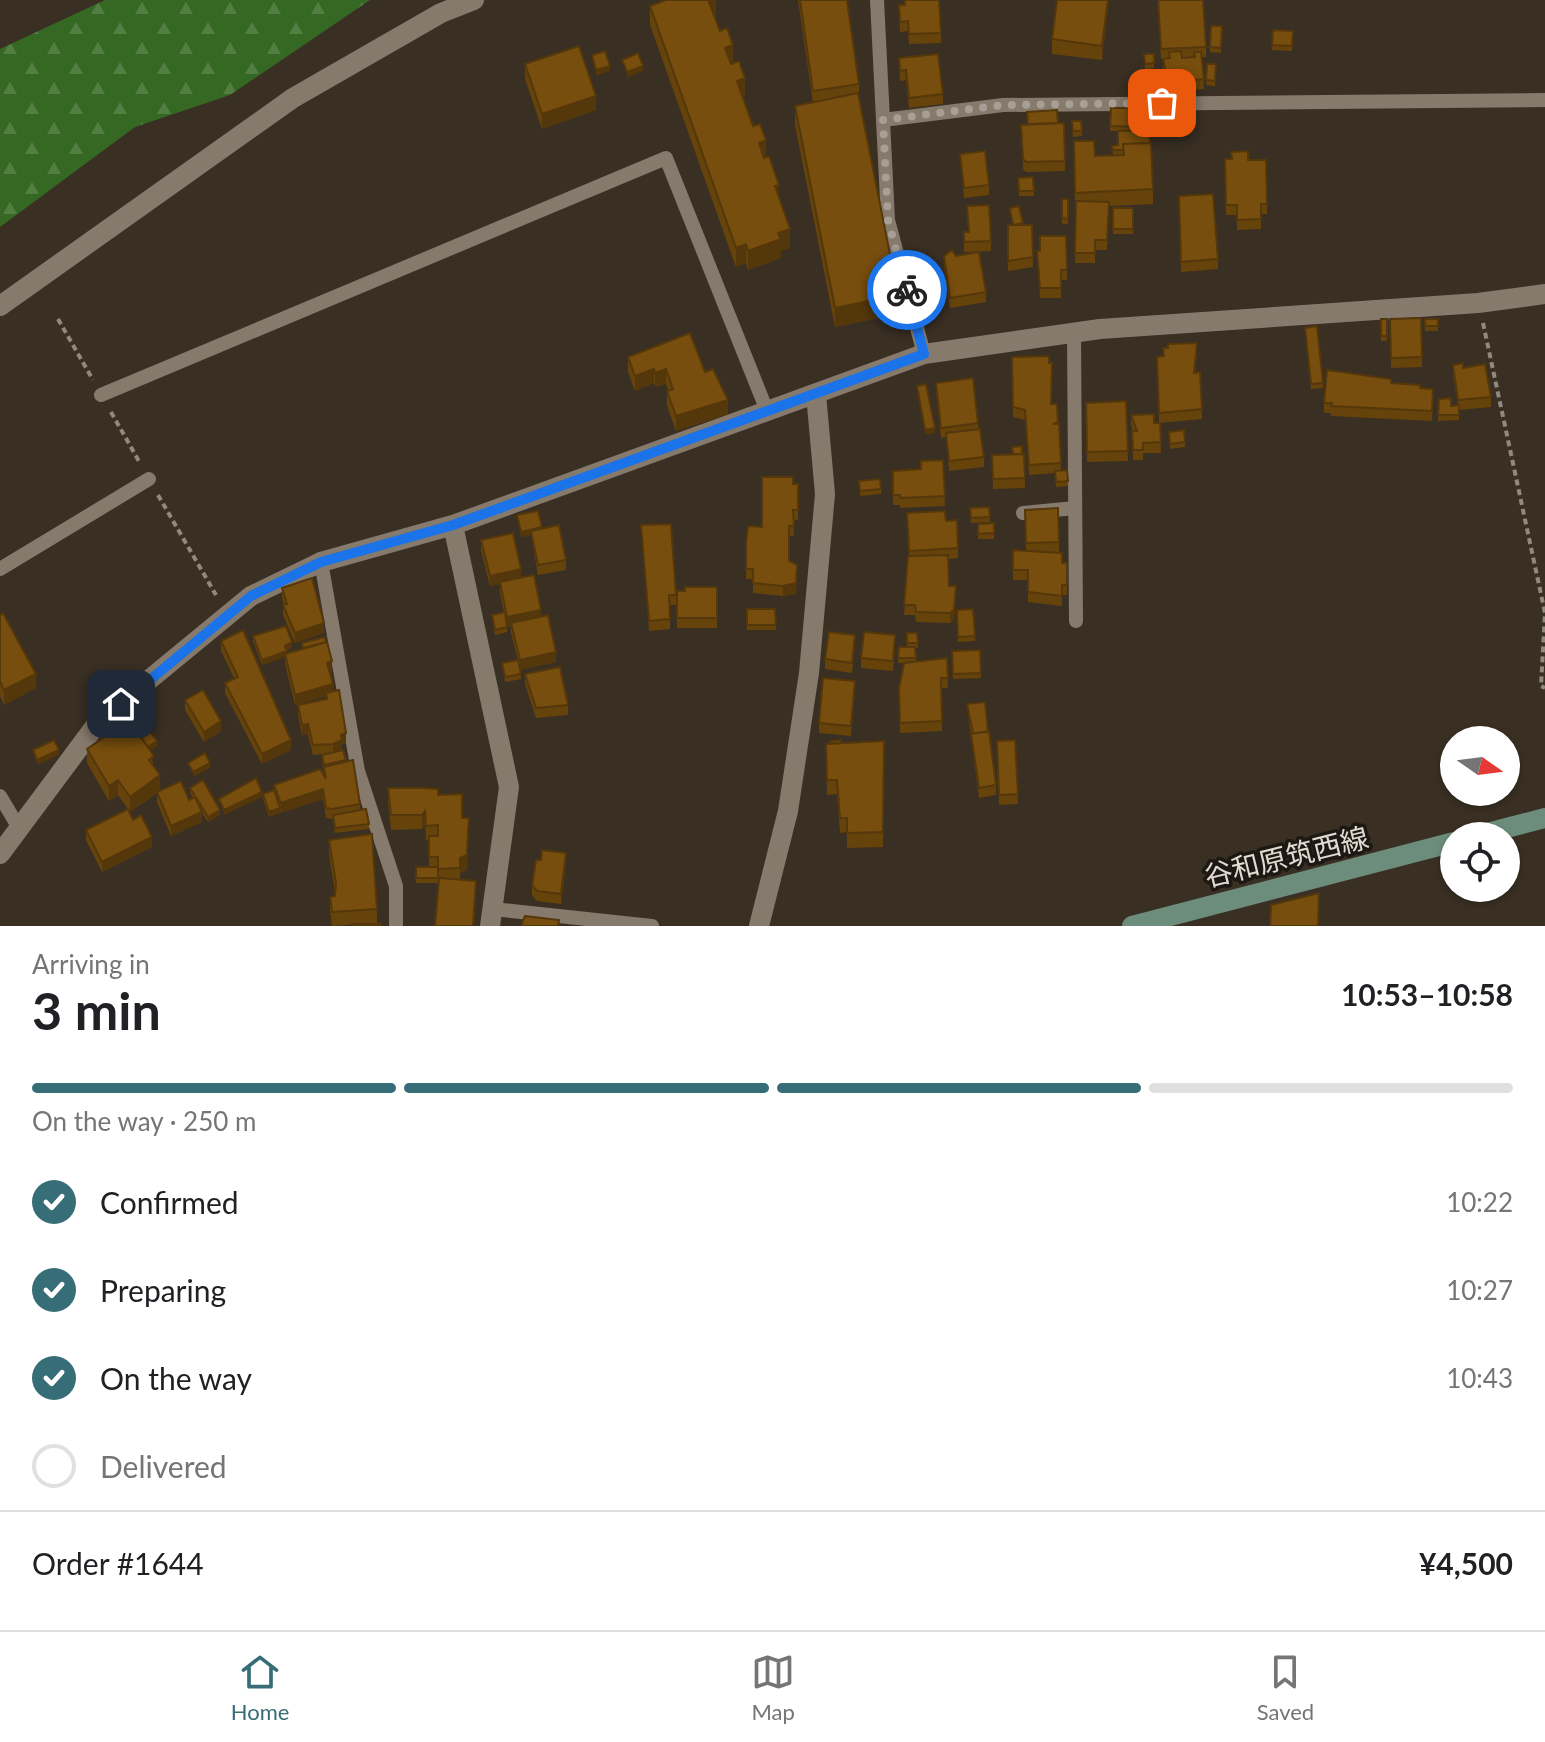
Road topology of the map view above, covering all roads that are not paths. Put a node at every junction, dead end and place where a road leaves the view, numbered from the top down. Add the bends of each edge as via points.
1 (474, 0) edge
2 (877, 0) edge
3 (1545, 100) edge
4 (883, 120) junction
5 (1545, 294) edge
6 (0, 306) edge
7 (1074, 333) junction
8 (924, 354) junction
9 (816, 394) junction
10 (101, 395) dead end
11 (767, 411) junction
12 (149, 479) dead end
13 (1075, 508) junction
14 (1023, 513) edge
15 (453, 525) junction
16 (321, 562) junction
17 (0, 569) edge
18 (1076, 621) dead end
19 (0, 796) edge
20 (1545, 818) edge
21 (1520, 825) edge
22 (19, 828) junction
23 (1440, 846) edge
24 (0, 854) edge
25 (491, 917) edge
26 (396, 926) edge
27 (652, 926) edge
28 (759, 926) edge
29 (1132, 926) edge

1 - 6 street via 441,13 293,98
2 - 4 lane
3 - 4 lane via 1003,105
4 - 8 lane via 888,220
5 - 7 street
7 - 8 street
7 - 13 lane
8 - 9 street
9 - 11 street
9 - 28 street via 825,494 809,673 788,811
10 - 11 lane via 666,158
11 - 15 street
12 - 17 lane
13 - 14 lane
13 - 18 lane
15 - 16 street
15 - 25 street via 509,787
16 - 22 street via 251,596 99,721
16 - 26 lane via 358,771 396,886
19 - 22 lane
20 - 21 main road
22 - 24 street
23 - 29 main road, 谷和原筑西線
25 - 27 lane

